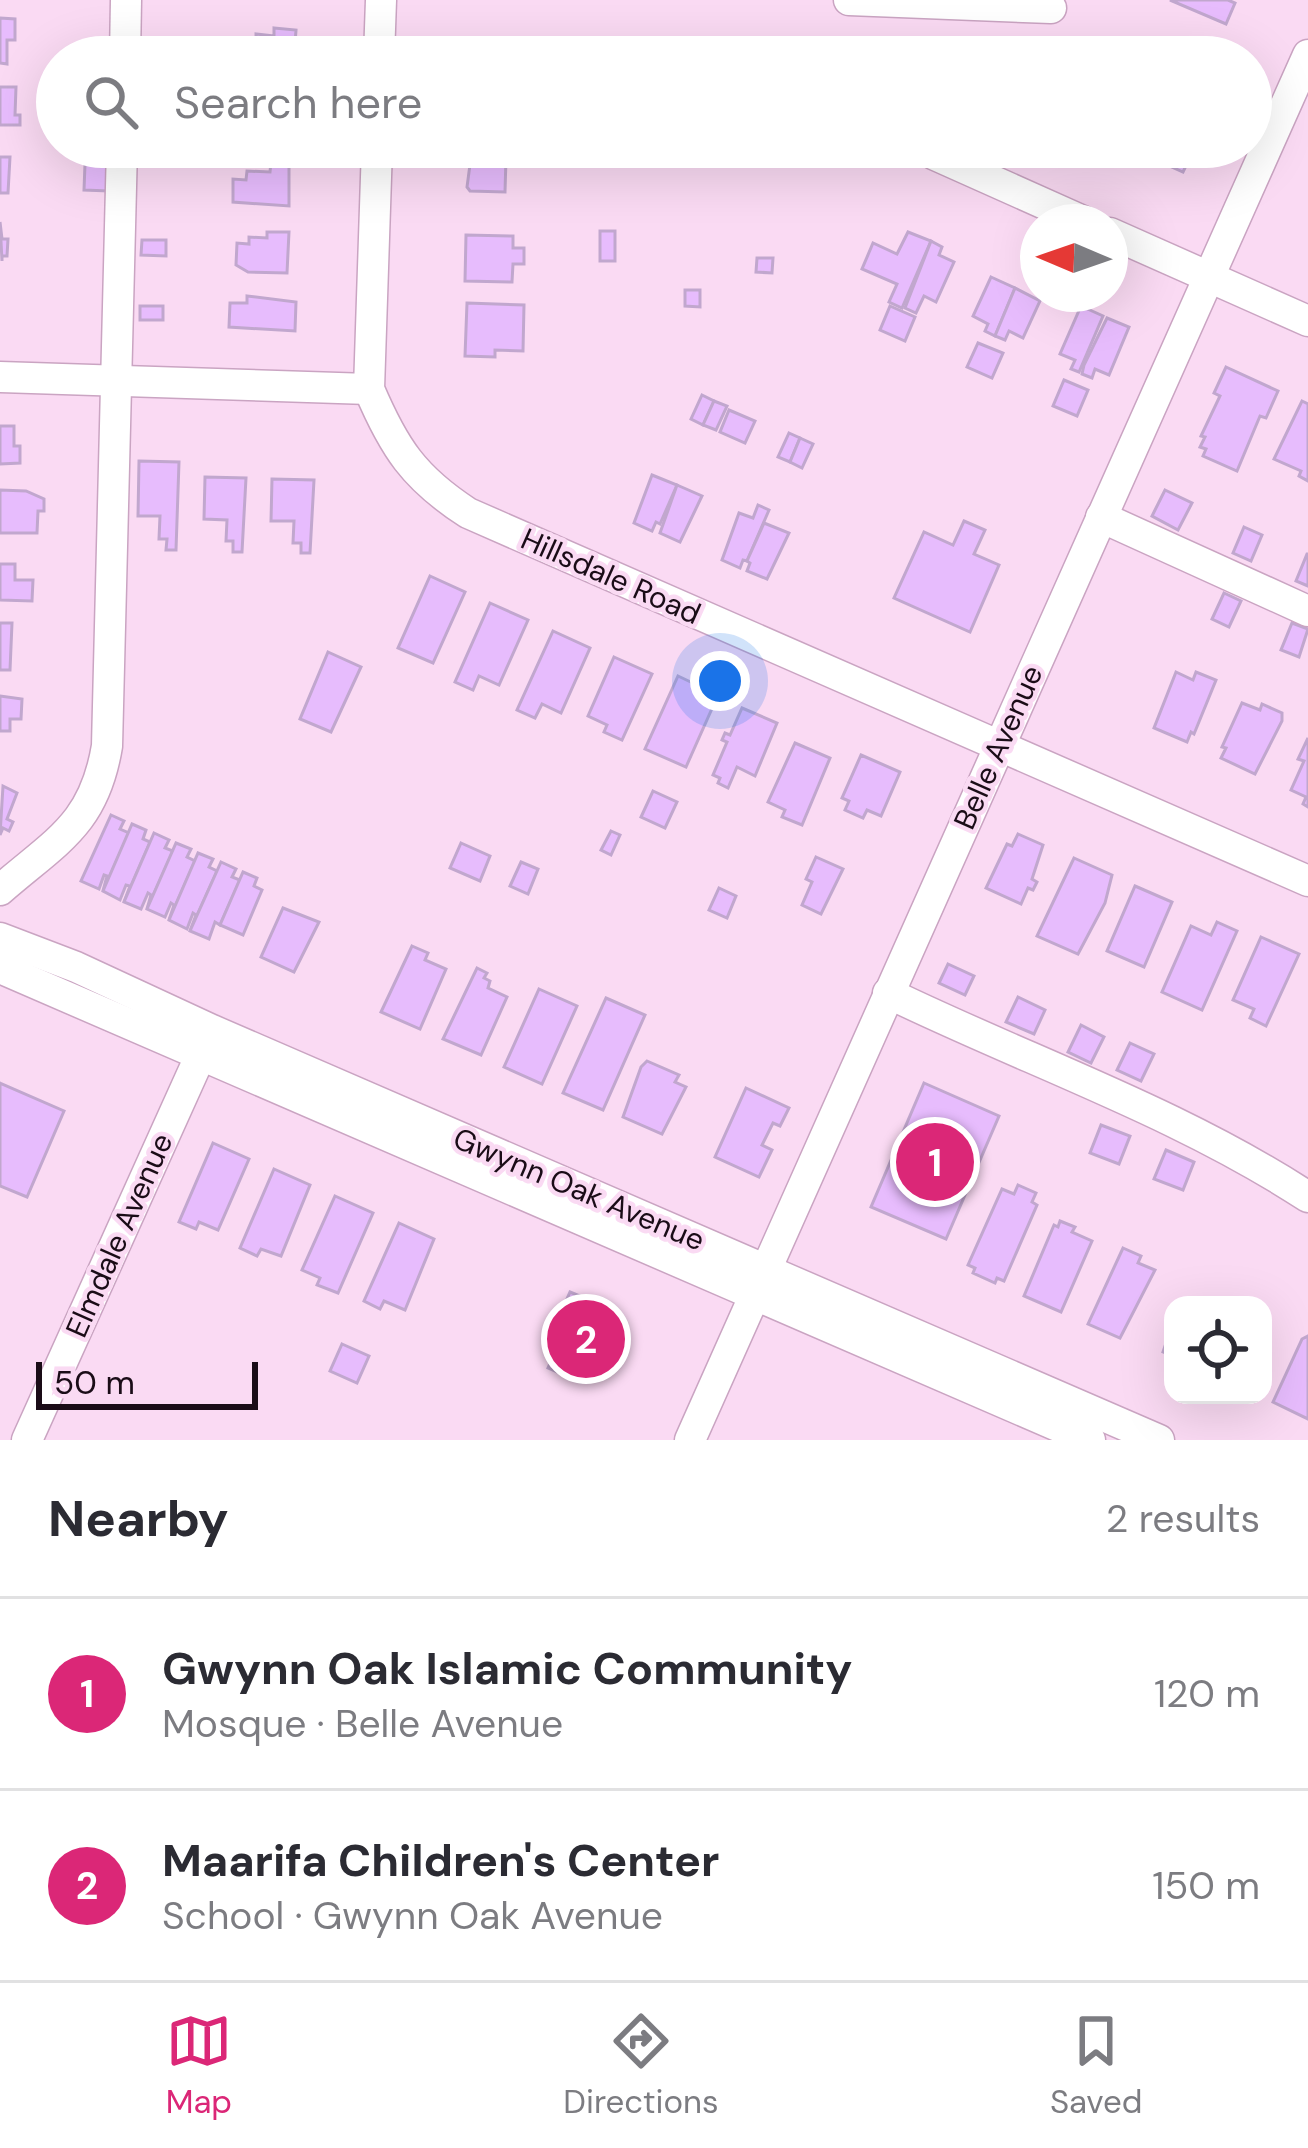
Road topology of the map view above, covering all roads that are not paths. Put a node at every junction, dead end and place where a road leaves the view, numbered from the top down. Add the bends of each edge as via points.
1 (126, 0) edge
2 (381, 0) edge
3 (849, 0) edge
4 (1051, 8) dead end
5 (125, 36) edge
6 (380, 36) edge
7 (1308, 56) edge
8 (1272, 138) edge
9 (121, 168) edge
10 (376, 168) edge
11 (964, 168) edge
12 (1259, 168) edge
13 (1045, 204) edge
14 (1128, 241) edge
15 (1210, 278) junction
16 (1308, 321) edge
17 (0, 376) edge
18 (115, 380) junction
19 (370, 389) junction
20 (1101, 517) junction
21 (1308, 611) edge
22 (998, 746) junction
23 (1308, 881) edge
24 (0, 890) edge
25 (0, 938) edge
26 (0, 968) edge
27 (888, 994) junction
28 (206, 1042) junction
29 (1308, 1197) edge
30 (760, 1282) junction
31 (27, 1440) edge
32 (690, 1440) edge
33 (1090, 1440) edge
34 (1159, 1440) edge

1 - 5 street
2 - 6 street
3 - 4 street
7 - 8 street, Belle Avenue
9 - 18 street
10 - 19 street
11 - 13 street
12 - 15 street, Belle Avenue
14 - 15 street
15 - 16 street
15 - 20 street, Belle Avenue
17 - 18 street
18 - 19 street
18 - 24 street via 101,781 80,820
19 - 22 street, Hillsdale Road via 406,459 430,488 468,513
20 - 21 street
20 - 22 street, Belle Avenue
22 - 23 street, Hillsdale Road
22 - 27 street, Belle Avenue
25 - 28 street, Gwynn Oak Avenue via 76,967
26 - 28 street, Gwynn Oak Avenue
27 - 29 street via 1184,1128
27 - 30 street, Belle Avenue
28 - 30 street, Gwynn Oak Avenue
28 - 31 street, Elmdale Avenue
30 - 32 street, Belle Avenue
30 - 33 street, Gwynn Oak Avenue
30 - 34 street, Gwynn Oak Avenue

